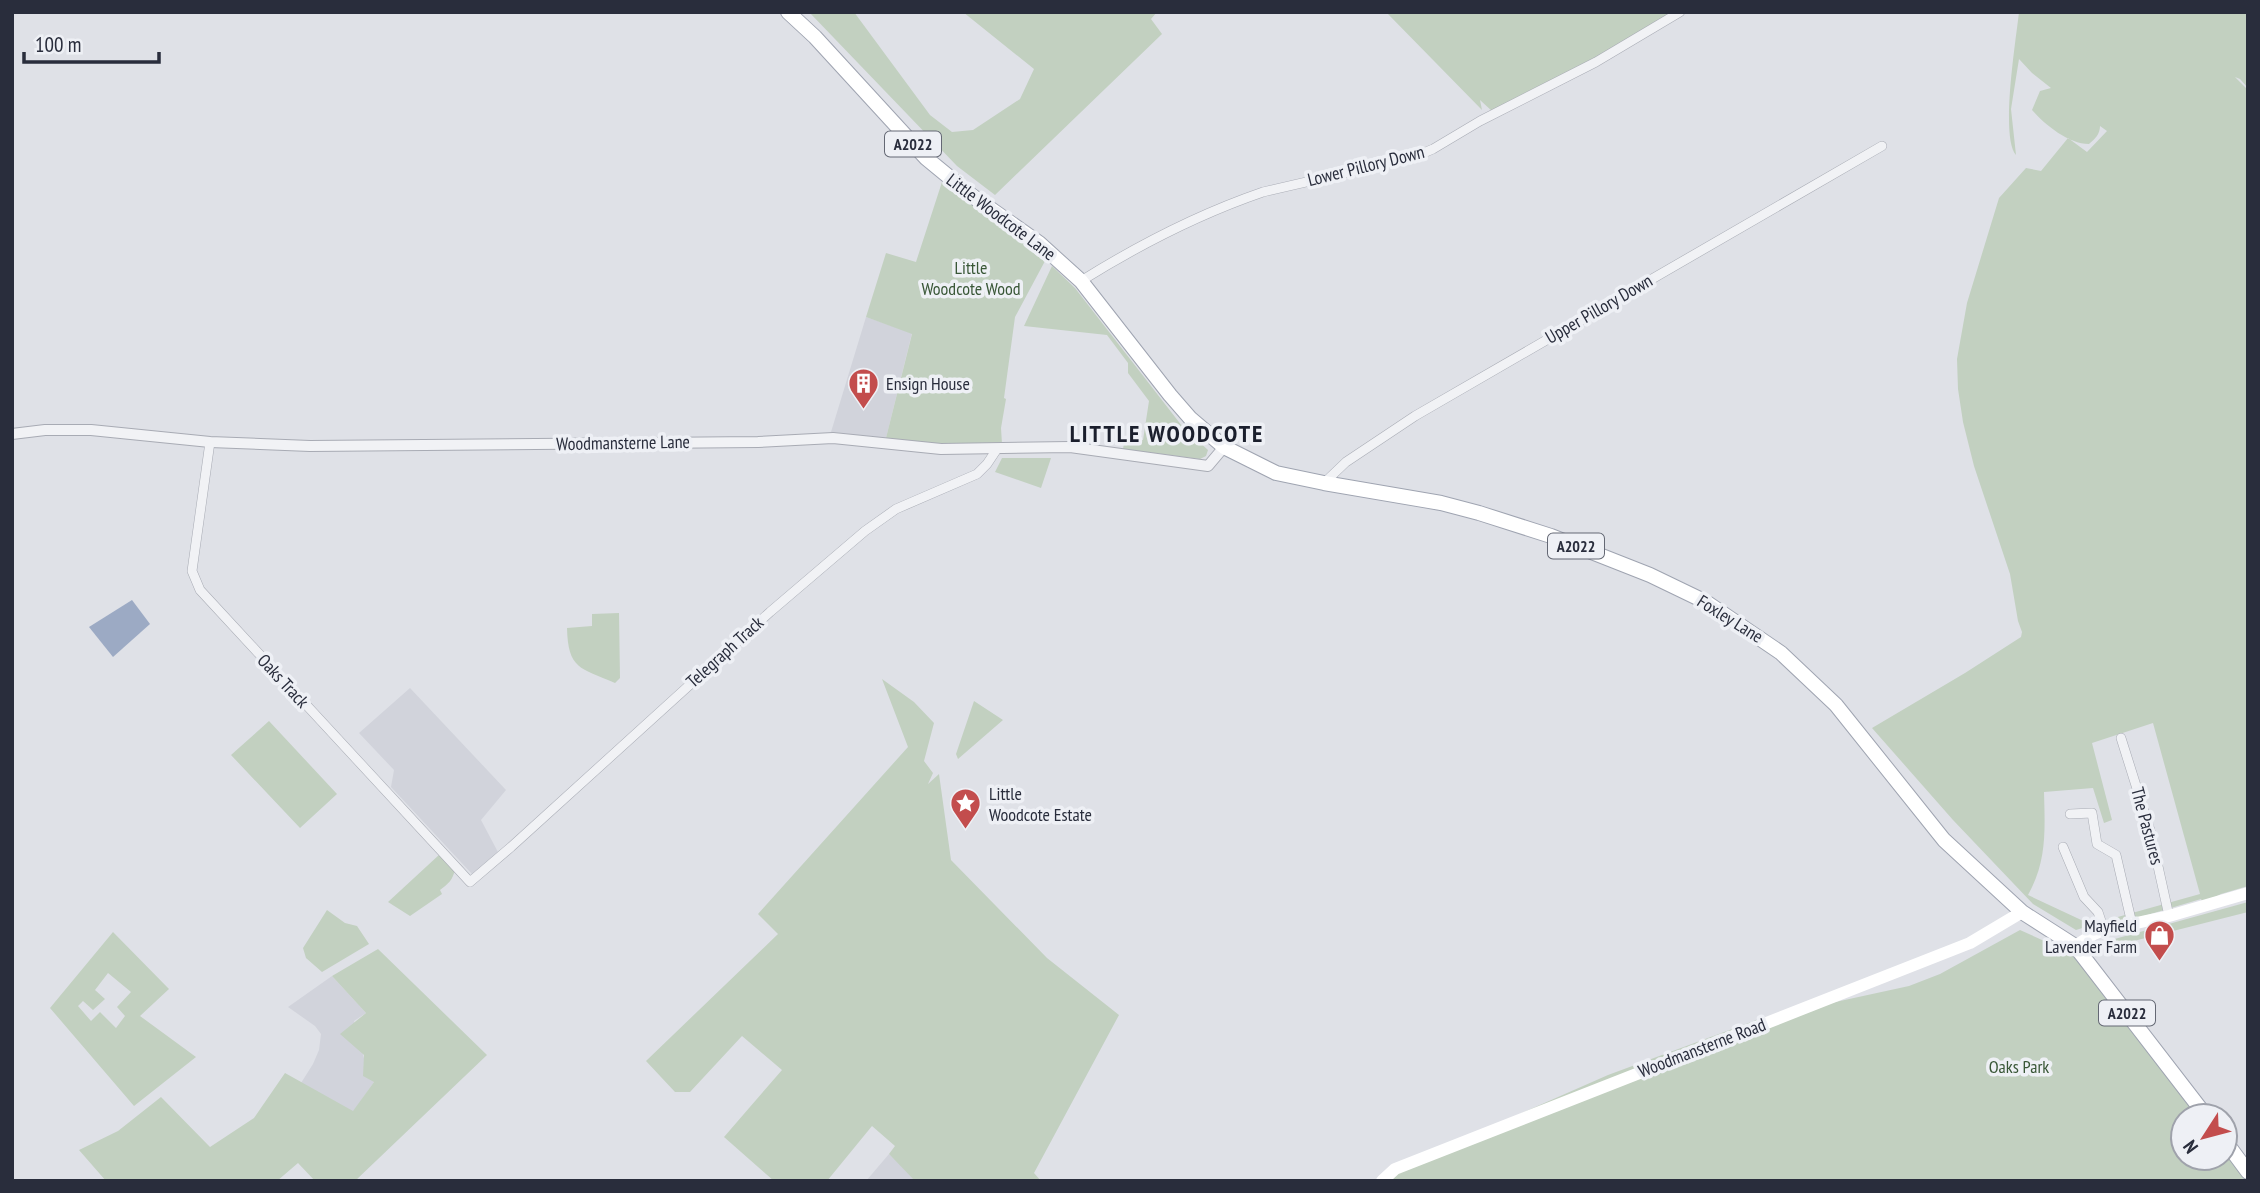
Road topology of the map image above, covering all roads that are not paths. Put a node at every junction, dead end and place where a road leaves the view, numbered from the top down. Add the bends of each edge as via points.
1 (788, 12) edge
2 (1680, 12) edge
3 (1882, 146) dead end
4 (1080, 281) junction
5 (12, 434) edge
6 (209, 442) junction
7 (1224, 447) junction
8 (996, 449) junction
9 (1276, 473) joint
10 (1324, 484) junction
11 (2121, 738) dead end
12 (2070, 814) dead end
13 (2063, 847) dead end
14 (470, 882) joint
15 (2248, 893) edge
16 (2022, 912) junction
17 (2169, 916) junction
18 (2132, 924) junction
19 (2104, 930) junction
20 (2075, 946) junction
21 (2195, 1102) edge
22 (1382, 1181) edge

1 - 4 main road, Little Woodcote Lane / A2022 via 926,158 1040,243
2 - 4 street, Lower Pillory Down via 1433,149 1243,199
3 - 10 street, Upper Pillory Down via 1415,416 1346,462
4 - 7 main road, Little Woodcote Lane / A2022 via 1170,395
5 - 6 street, Woodmansterne Lane via 91,430
6 - 8 street, Woodmansterne Lane via 310,446 833,438 941,449
6 - 14 street, Oaks Track via 192,571 200,590
7 - 8 street, Woodmansterne Lane via 1208,466 1070,447
7 - 9 main road, Little Woodcote Lane / A2022
8 - 14 street, Telegraph Track via 977,474 896,509 865,531
9 - 10 main road, Foxley Lane / A2022
10 - 16 main road, Foxley Lane / A2022 via 1479,513 1551,536 1706,602 1752,631 1810,678 1944,840
11 - 17 street, The Pastures via 2150,830
12 - 18 street via 2092,813 2097,844 2116,855
13 - 19 street
15 - 17 main road
16 - 20 main road, Foxley Lane / A2022
16 - 22 main road, Woodmansterne Road via 1970,943 1395,1169
17 - 18 main road
18 - 19 main road
19 - 20 main road
20 - 21 main road, A2022

